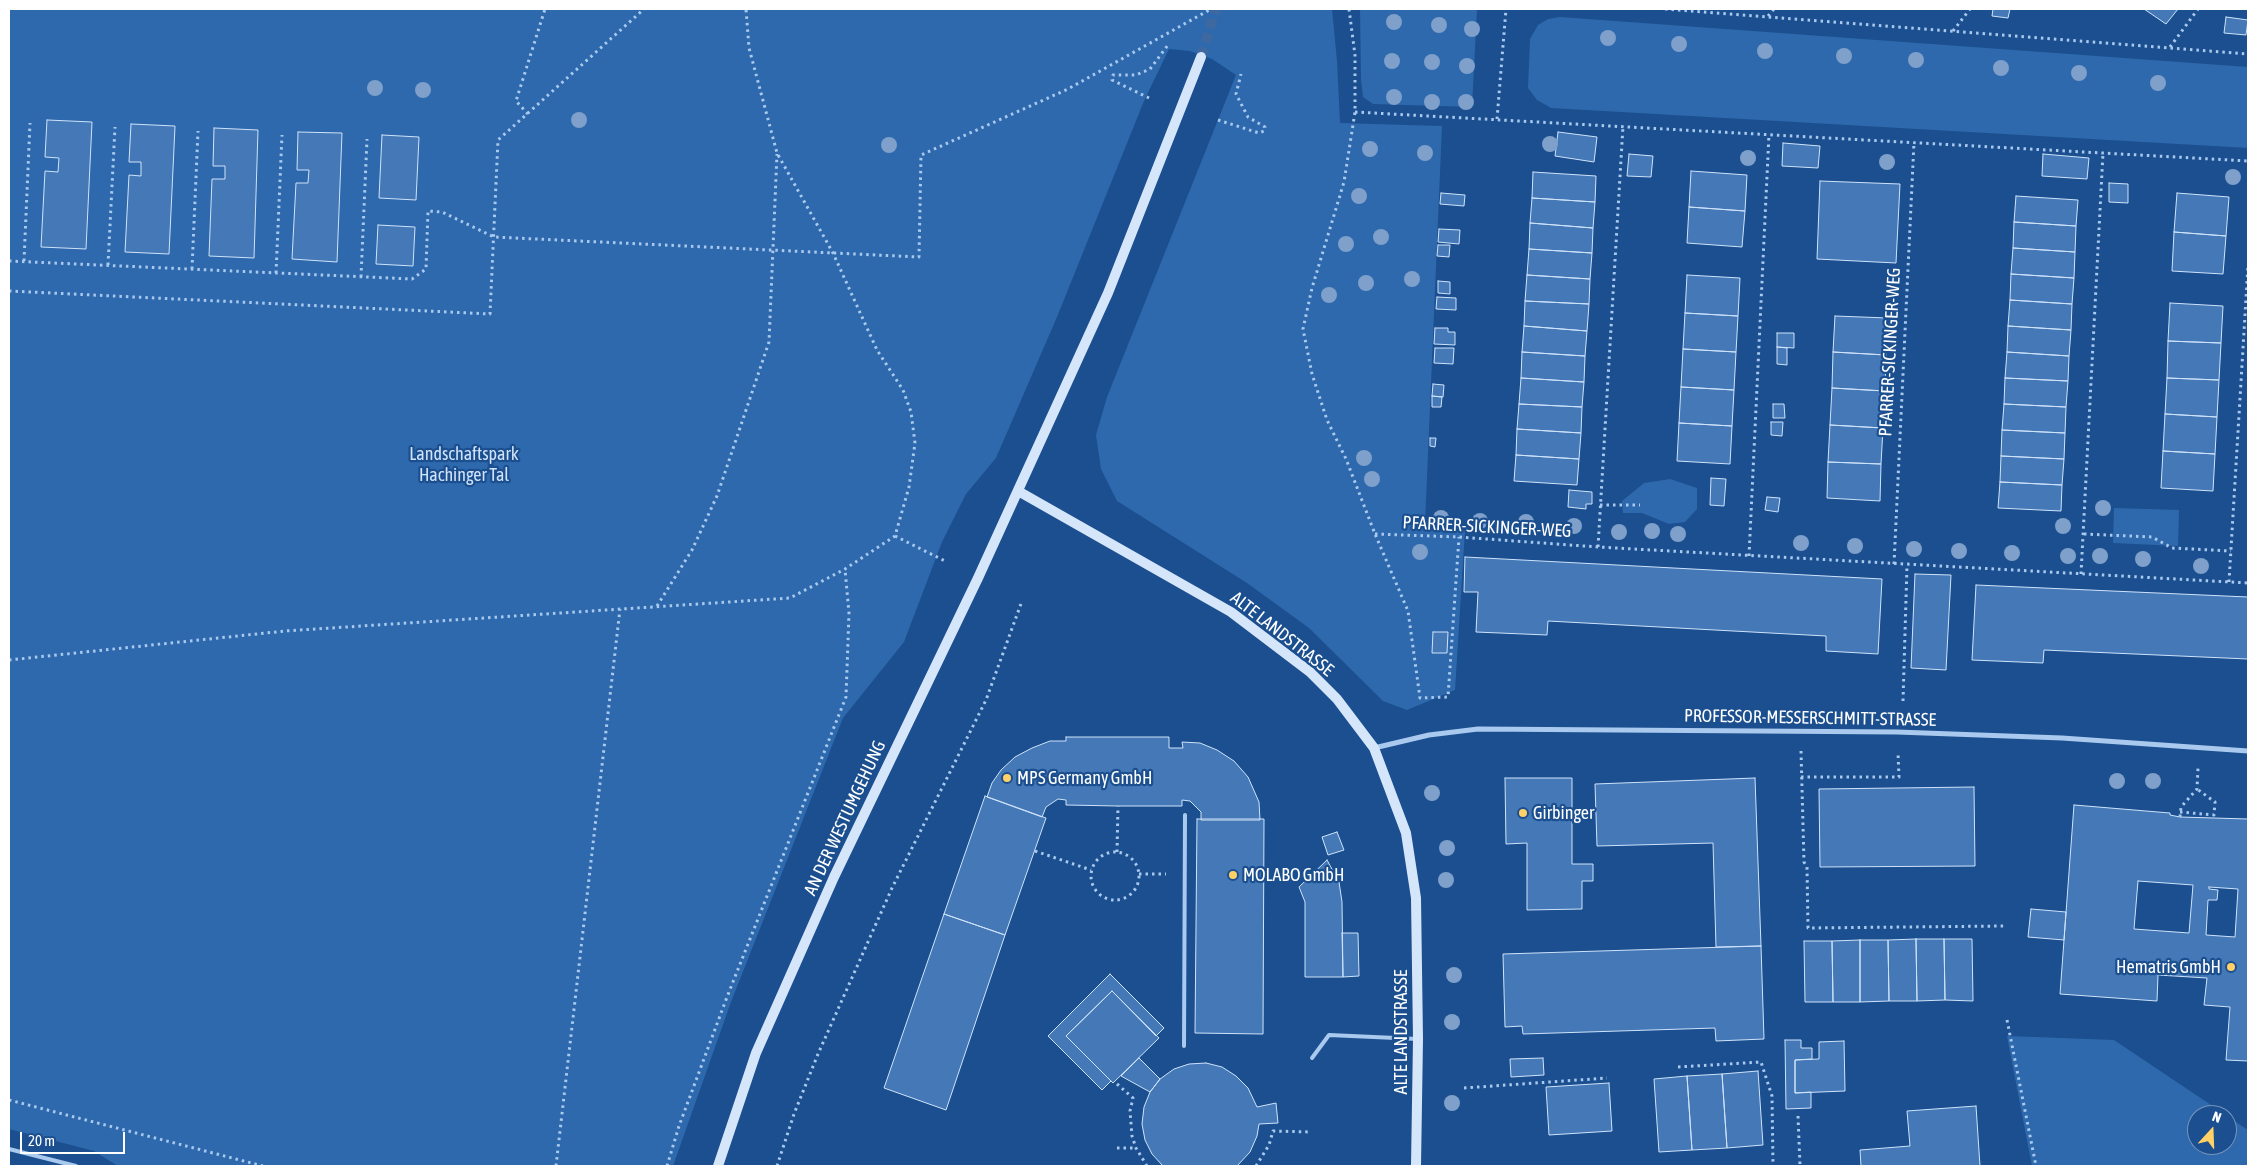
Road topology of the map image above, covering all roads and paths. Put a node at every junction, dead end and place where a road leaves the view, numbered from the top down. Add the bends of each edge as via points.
1 (545, 9) edge
2 (644, 9) edge
3 (746, 9) edge
4 (1211, 9) edge
5 (1349, 9) edge
6 (1506, 9) edge
7 (1665, 9) edge
8 (1774, 9) edge
9 (1970, 9) edge
10 (2198, 9) edge
11 (1768, 17) junction
12 (1952, 31) junction
13 (1168, 45) dead end
14 (2170, 48) junction
15 (2248, 54) edge
16 (1201, 57) tunnel mouth
17 (1241, 74) dead end
18 (1149, 98) dead end
19 (1355, 112) junction
20 (528, 114) junction
21 (1497, 119) junction
22 (1218, 120) dead end
23 (30, 123) dead end
24 (1623, 126) junction
25 (115, 127) dead end
26 (198, 131) dead end
27 (1769, 134) junction
28 (282, 135) dead end
29 (367, 139) dead end
30 (1914, 142) junction
31 (777, 153) junction
32 (2103, 153) junction
33 (2248, 161) edge
34 (494, 237) junction
35 (773, 250) junction
36 (833, 253) junction
37 (9, 261) edge
38 (24, 262) junction
39 (108, 265) junction
40 (2248, 265) edge
41 (192, 269) junction
42 (276, 273) junction
43 (361, 277) junction
44 (9, 291) edge
45 (1018, 490) junction
46 (1600, 505) junction
47 (1640, 505) dead end
48 (1375, 534) junction
49 (2084, 534) junction
50 (895, 536) junction
51 (1459, 537) junction
52 (1598, 547) junction
53 (2231, 551) junction
54 (1749, 556) junction
55 (945, 561) dead end
56 (1894, 564) junction
57 (1907, 564) junction
58 (844, 569) junction
59 (2081, 574) junction
60 (2229, 582) junction
61 (2248, 583) edge
62 (1022, 601) dead end
63 (657, 606) junction
64 (620, 609) junction
65 (9, 660) edge
66 (1903, 701) dead end
67 (1800, 731) junction
68 (1897, 732) junction
69 (2199, 747) junction
70 (1374, 748) junction
71 (2248, 751) edge
72 (1801, 777) junction
73 (2197, 789) junction
74 (1118, 806) dead end
75 (2180, 812) junction
76 (1186, 815) dead end
77 (2180, 816) dead end
78 (1035, 851) dead end
79 (1116, 852) junction
80 (1090, 870) junction
81 (1139, 874) junction
82 (1145, 874) dead end
83 (2004, 926) dead end
84 (2007, 1020) dead end
85 (1418, 1039) junction
86 (1184, 1046) dead end
87 (1312, 1058) dead end
88 (1678, 1067) dead end
89 (1607, 1078) dead end
90 (1117, 1084) dead end
91 (1464, 1088) dead end
92 (9, 1100) edge
93 (1798, 1116) dead end
94 (1311, 1132) dead end
95 (1116, 1148) dead end
96 (1136, 1148) junction
97 (9, 1149) edge
98 (76, 1166) edge
99 (262, 1166) edge
100 (556, 1166) edge
101 (667, 1166) edge
102 (718, 1166) edge
103 (777, 1166) edge
104 (1147, 1166) edge
105 (1256, 1166) edge
106 (1416, 1166) edge
107 (1773, 1166) edge
108 (1800, 1166) edge
109 (2036, 1166) edge

1 - 20 path via 516,101
2 - 20 path
3 - 31 path via 749,48
4 - 36 path via 1068,89 922,155 919,257
5 - 19 path via 1355,55
6 - 21 path
7 - 11 path
8 - 11 path
9 - 12 path
10 - 14 path
11 - 12 path
12 - 14 path
13 - 18 path via 1150,69 1136,76 1113,75 1112,80
14 - 15 path
16 - 45 main road, AN DER WESTUMGEHUNG via 1108,293
17 - 22 path via 1236,94 1244,112 1265,127 1264,131
19 - 21 path
19 - 48 path via 1344,182 1303,329 1312,374 1327,420
20 - 34 path via 498,140
21 - 24 path
23 - 38 path
24 - 27 path
24 - 46 path
25 - 39 path
26 - 41 path
27 - 30 path
27 - 54 path
28 - 42 path
29 - 43 path
30 - 32 path
30 - 56 path, PFARRER-SICKINGER-WEG
31 - 35 path
31 - 36 path
32 - 33 path
32 - 49 path
34 - 35 path
34 - 43 path via 442,212 428,211 426,269 412,279
34 - 44 path via 490,314
35 - 36 path
35 - 63 path via 769,342 753,392 718,496 692,550
36 - 50 path via 877,350 903,390 911,412 915,443 909,487
37 - 38 path
38 - 39 path
39 - 41 path
40 - 53 path
41 - 42 path
42 - 43 path
45 - 70 main road, ALTE LANDSTRASSE via 1230,612 1310,672 1337,699
45 - 102 main road, AN DER WESTUMGEHUNG via 834,877 767,1026
46 - 47 path
46 - 52 path
48 - 51 path, PFARRER-SICKINGER-WEG
48 - 51 path via 1408,611 1420,698 1448,697
49 - 53 path via 2152,537 2172,548
49 - 59 path
50 - 55 path
50 - 58 path
51 - 52 path, PFARRER-SICKINGER-WEG
52 - 54 path, PFARRER-SICKINGER-WEG
53 - 60 path
54 - 56 path, PFARRER-SICKINGER-WEG
56 - 57 path, PFARRER-SICKINGER-WEG
57 - 59 path, PFARRER-SICKINGER-WEG
57 - 66 path
58 - 63 path via 790,598
58 - 101 path via 849,613 846,697 728,997
59 - 60 path, PFARRER-SICKINGER-WEG
60 - 61 path, PFARRER-SICKINGER-WEG
62 - 103 path via 986,700 892,888 839,1004 794,1114
63 - 64 path
64 - 65 path via 285,631
64 - 100 path
67 - 68 street, PROFESSOR-MESSERSCHMITT-STRASSE
67 - 70 street, PROFESSOR-MESSERSCHMITT-STRASSE via 1478,729 1429,735
67 - 72 path
68 - 69 street, PROFESSOR-MESSERSCHMITT-STRASSE
68 - 72 path via 1899,777
69 - 71 street, PROFESSOR-MESSERSCHMITT-STRASSE
69 - 73 path
70 - 85 main road, ALTE LANDSTRASSE via 1406,833 1416,898
72 - 83 path via 1808,928
73 - 75 path via 2180,807
73 - 75 path via 2215,802 2214,815
74 - 79 path
75 - 77 path
76 - 86 lane
78 - 80 path
79 - 80 path via 1103,854
79 - 81 path via 1134,861
80 - 81 path via 1096,892 1116,901 1136,889
81 - 82 path
84 - 109 path
85 - 87 lane via 1329,1035
85 - 106 main road, ALTE LANDSTRASSE
88 - 107 path via 1762,1062 1772,1096
89 - 91 path
90 - 96 path via 1133,1098 1130,1123
92 - 99 path
93 - 108 path
94 - 105 path via 1273,1131 1269,1145
95 - 96 path
96 - 104 path
97 - 98 lane

